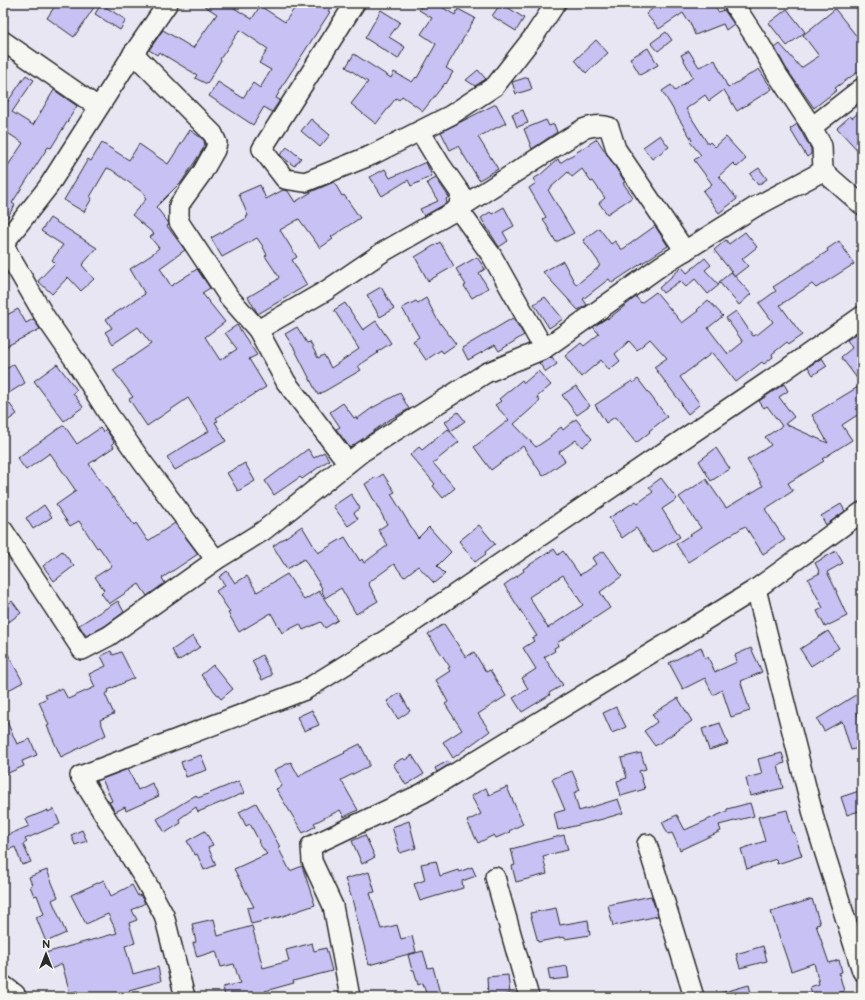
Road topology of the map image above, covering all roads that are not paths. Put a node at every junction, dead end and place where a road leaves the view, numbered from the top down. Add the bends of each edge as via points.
1 (168, 3) edge
2 (355, 3) edge
3 (556, 3) edge
4 (733, 3) edge
5 (3, 41) edge
6 (133, 53) junction
7 (862, 88) edge
8 (98, 107) junction
9 (812, 127) junction
10 (420, 131) junction
11 (822, 171) junction
12 (862, 206) edge
13 (458, 209) junction
14 (4, 243) edge
15 (685, 252) junction
16 (862, 316) edge
17 (258, 330) junction
18 (544, 349) junction
19 (348, 463) junction
20 (862, 512) edge
21 (3, 530) edge
22 (216, 560) junction
23 (756, 588) junction
24 (647, 844) dead end
25 (495, 877) dead end
26 (862, 971) edge
27 (3, 985) edge
28 (16, 997) edge
29 (185, 997) edge
30 (350, 997) edge
31 (529, 997) edge
32 (694, 997) edge

1 - 6 street
2 - 10 street via 262,149 285,179 305,182 372,156
3 - 10 street via 495,86 451,115
4 - 9 street
5 - 8 street
6 - 8 street
6 - 17 street via 213,134 217,143 215,150 179,205 179,222 229,297
7 - 9 street
8 - 14 street via 48,187
9 - 11 street via 822,146
10 - 13 street via 461,194
11 - 12 street
11 - 15 street via 755,207
13 - 15 street via 583,129 603,125 609,127 616,149
13 - 17 street via 383,252 328,290
13 - 18 street via 492,256
14 - 22 street via 45,317 109,415
15 - 18 street via 662,265
16 - 29 street via 408,626 305,690 80,776 164,915
17 - 19 street via 286,382
18 - 19 street via 486,373
19 - 22 street via 263,532
20 - 23 street
21 - 22 street via 82,650 109,636
23 - 26 street via 814,822
23 - 30 street via 423,793 312,846 312,861 333,906
24 - 32 street
25 - 31 street
27 - 28 street

